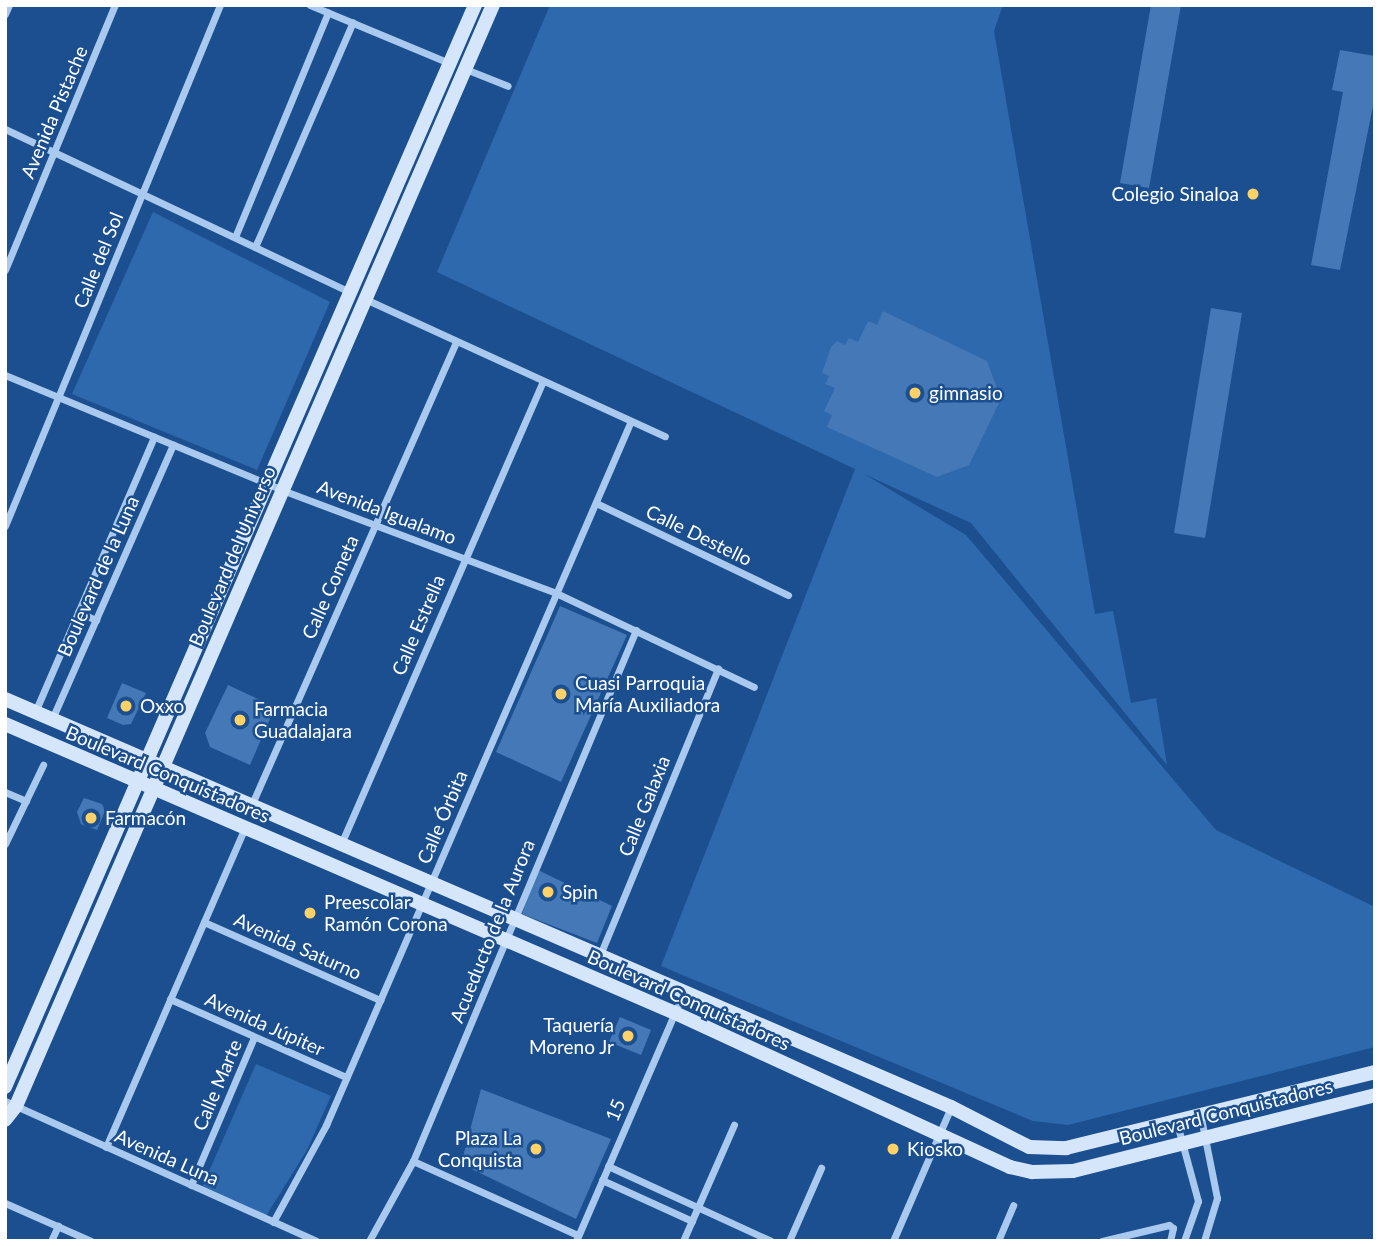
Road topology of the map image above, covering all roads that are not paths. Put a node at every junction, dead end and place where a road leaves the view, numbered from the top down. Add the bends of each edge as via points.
1 (9, 5) edge
2 (116, 5) edge
3 (220, 5) edge
4 (310, 5) edge
5 (475, 5) edge
6 (493, 5) edge
7 (328, 13) junction
8 (5, 14) edge
9 (353, 22) junction
10 (450, 62) junction
11 (465, 69) junction
12 (508, 86) dead end
13 (5, 129) edge
14 (54, 152) junction
15 (142, 194) junction
16 (235, 237) junction
17 (256, 247) junction
18 (5, 270) edge
19 (349, 292) junction
20 (365, 299) junction
21 (456, 342) junction
22 (5, 375) edge
23 (543, 381) junction
24 (59, 397) junction
25 (631, 421) junction
26 (665, 436) dead end
27 (154, 437) junction
28 (173, 445) junction
29 (266, 483) junction
30 (282, 490) junction
31 (596, 503) junction
32 (375, 524) junction
33 (5, 526) edge
34 (464, 558) junction
35 (556, 593) junction
36 (788, 595) dead end
37 (78, 612) junction
38 (96, 620) junction
39 (205, 622) junction
40 (221, 630) junction
41 (636, 630) junction
42 (718, 668) junction
43 (754, 687) dead end
44 (5, 699) edge
45 (35, 712) junction
46 (52, 719) junction
47 (5, 724) edge
48 (145, 760) junction
49 (43, 765) dead end
50 (161, 767) junction
51 (136, 780) junction
52 (152, 788) junction
53 (5, 792) edge
54 (26, 801) junction
55 (251, 806) junction
56 (245, 828) junction
57 (5, 844) edge
58 (341, 844) junction
59 (430, 883) junction
60 (420, 905) junction
61 (513, 920) junction
62 (204, 922) junction
63 (505, 940) junction
64 (600, 955) junction
65 (684, 991) junction
66 (170, 999) junction
67 (380, 1000) junction
68 (675, 1013) junction
69 (254, 1037) junction
70 (1375, 1072) edge
71 (346, 1077) junction
72 (5, 1087) edge
73 (1375, 1095) edge
74 (11, 1104) edge
75 (951, 1107) junction
76 (1200, 1113) junction
77 (1176, 1119) junction
78 (5, 1120) edge
79 (734, 1125) dead end
80 (939, 1136) junction
81 (1206, 1137) junction
82 (1184, 1142) junction
83 (106, 1147) junction
84 (413, 1161) junction
85 (608, 1166) junction
86 (821, 1168) dead end
87 (602, 1180) junction
88 (191, 1185) junction
89 (5, 1203) edge
90 (1013, 1205) dead end
91 (698, 1207) junction
92 (1216, 1209) junction
93 (1197, 1211) junction
94 (692, 1221) junction
95 (273, 1222) junction
96 (58, 1226) junction
97 (577, 1238) edge
98 (51, 1241) edge
99 (91, 1241) edge
100 (316, 1241) edge
101 (369, 1241) edge
102 (683, 1241) edge
103 (771, 1241) edge
104 (789, 1241) edge
105 (893, 1241) edge
106 (998, 1241) edge
107 (1102, 1241) edge
108 (1170, 1241) edge
109 (1184, 1241) edge
110 (1204, 1241) edge

1 - 8 street
2 - 14 street, Avenida Pistache
3 - 15 street, Calle del Sol
4 - 7 street
5 - 10 street, Boulevard del Universo
6 - 11 street, Boulevard del Universo
7 - 9 street
7 - 16 street
9 - 10 street
9 - 17 street
10 - 11 street
10 - 19 street, Boulevard del Universo
11 - 12 street
11 - 20 street, Boulevard del Universo
13 - 14 street
14 - 15 street
14 - 18 street, Avenida Pistache
15 - 16 street
15 - 24 street, Calle del Sol
16 - 17 street
17 - 19 street
19 - 20 street
19 - 29 street, Boulevard del Universo
20 - 21 street
20 - 30 street, Boulevard del Universo
21 - 23 street
21 - 32 street, Calle Cometa
22 - 24 street, Avenida Igualamo
23 - 25 street
23 - 34 street, Calle Estrella
24 - 27 street, Avenida Igualamo
24 - 33 street, Calle del Sol
25 - 26 street
25 - 31 street, Calle Órbita
27 - 28 street, Avenida Igualamo
27 - 37 street, Boulevard de la Luna
28 - 29 street, Avenida Igualamo
28 - 38 street, Boulevard de la Luna
29 - 30 street, Avenida Igualamo
29 - 39 street, Boulevard del Universo
30 - 32 street, Avenida Igualamo
30 - 40 street, Boulevard del Universo
31 - 35 street, Calle Órbita
31 - 36 street, Calle Destello
32 - 34 street, Avenida Igualamo
32 - 55 street, Calle Cometa
34 - 35 street, Avenida Igualamo
34 - 58 street, Calle Estrella
35 - 41 street, Avenida Igualamo
35 - 59 street, Calle Órbita
37 - 38 street
37 - 45 street, Boulevard de la Luna
38 - 46 street, Boulevard de la Luna
39 - 40 street
39 - 48 street, Boulevard del Universo
40 - 50 street, Boulevard del Universo
41 - 42 street, Avenida Igualamo
41 - 61 street, Acueducto de la Aurora
42 - 43 street, Avenida Igualamo
42 - 64 street, Calle Galaxia
44 - 45 street, Boulevard Conquistadores
45 - 46 street, Boulevard Conquistadores
46 - 48 street, Boulevard Conquistadores
47 - 51 street, Boulevard Conquistadores
48 - 50 street, Boulevard Conquistadores
48 - 51 street, Boulevard del Universo
49 - 54 street
50 - 52 street, Boulevard del Universo
50 - 55 street, Boulevard Conquistadores
51 - 52 street, Boulevard Conquistadores
51 - 72 street, Boulevard del Universo
52 - 56 street, Boulevard Conquistadores
52 - 74 street, Boulevard del Universo
53 - 54 street
54 - 57 street
55 - 58 street, Boulevard Conquistadores
56 - 60 street, Boulevard Conquistadores
56 - 62 street
58 - 59 street, Boulevard Conquistadores
59 - 60 street, Calle Órbita
59 - 61 street, Boulevard Conquistadores
60 - 63 street, Boulevard Conquistadores
60 - 67 street, Calle Órbita
61 - 63 street, Acueducto de la Aurora
61 - 64 street, Boulevard Conquistadores
62 - 66 street
62 - 67 street, Avenida Saturno
63 - 68 street, Boulevard Conquistadores
63 - 84 street, Acueducto de la Aurora
64 - 65 street, Boulevard Conquistadores
65 - 68 street, 15
65 - 75 street, Boulevard Conquistadores
66 - 69 street, Avenida Júpiter
66 - 83 street
67 - 71 street, Calle Órbita
68 - 80 street, Boulevard Conquistadores
68 - 85 street, 15
69 - 71 street, Avenida Júpiter
69 - 88 street, Calle Marte
70 - 76 street, Boulevard Conquistadores
71 - 95 street, Calle Órbita via 312,1153
73 - 81 street, Boulevard Conquistadores
74 - 78 street, Boulevard del Universo
74 - 83 street, Avenida Luna
75 - 77 street, Boulevard Conquistadores via 1029,1147 1047,1149
75 - 80 street
76 - 77 street, Boulevard Conquistadores
76 - 81 street
77 - 82 street
79 - 91 street
80 - 82 street, Boulevard Conquistadores via 1010,1167 1051,1173
80 - 105 street
81 - 82 street, Boulevard Conquistadores
81 - 92 street via 1217,1181
82 - 93 street via 1197,1189
83 - 88 street, Avenida Luna
84 - 97 street
84 - 101 street, Acueducto de la Aurora
85 - 87 street, 15
85 - 91 street
86 - 104 street
87 - 94 street
87 - 97 street, 15
88 - 95 street, Avenida Luna
89 - 96 street
90 - 106 street
91 - 94 street
91 - 103 street
92 - 93 street
92 - 110 street
93 - 109 street
94 - 102 street
95 - 100 street, Avenida Luna
96 - 98 street
96 - 99 street
107 - 108 street via 1168,1225 1173,1228

